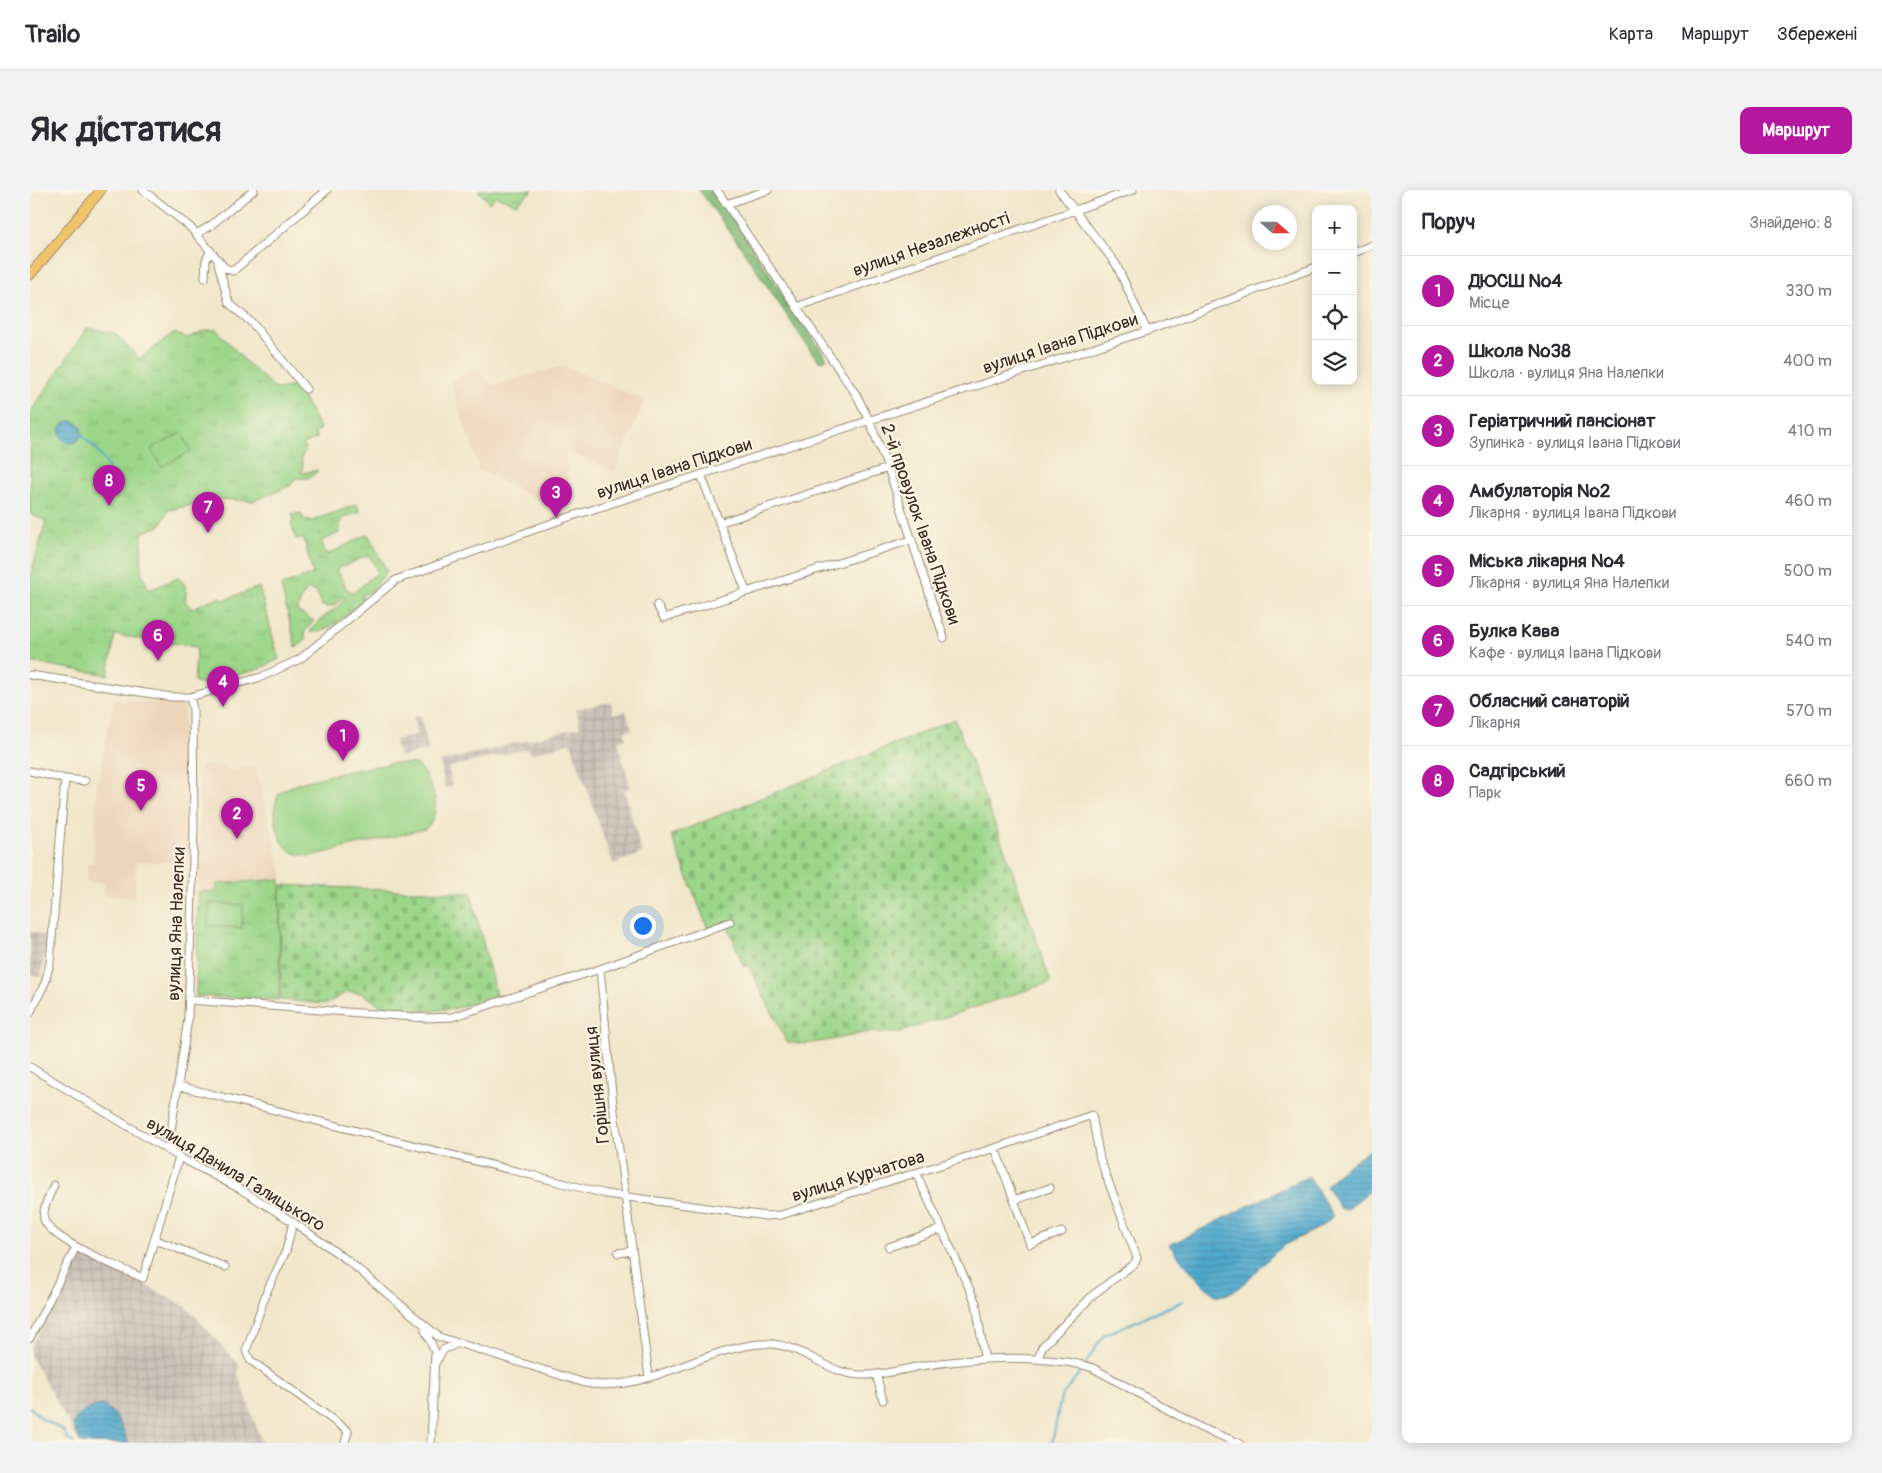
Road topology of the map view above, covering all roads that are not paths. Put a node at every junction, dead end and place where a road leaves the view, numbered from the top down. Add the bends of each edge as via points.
1 (143, 190) edge
2 (254, 190) edge
3 (327, 190) edge
4 (717, 190) edge
5 (768, 190) edge
6 (1059, 190) edge
7 (1133, 190) edge
8 (98, 191) edge
9 (726, 204) junction
10 (1074, 210) junction
11 (196, 234) junction
12 (1372, 246) edge
13 (210, 252) junction
14 (1357, 252) edge
15 (218, 260) junction
16 (1312, 269) edge
17 (30, 275) edge
18 (205, 278) dead end
19 (796, 307) junction
20 (1147, 331) junction
21 (306, 389) dead end
22 (869, 420) junction
23 (888, 468) junction
24 (702, 475) junction
25 (720, 523) junction
26 (912, 540) junction
27 (746, 591) junction
28 (657, 605) dead end
29 (944, 638) dead end
30 (30, 675) edge
31 (190, 697) junction
32 (30, 771) edge
33 (65, 779) junction
34 (86, 781) dead end
35 (730, 922) dead end
36 (600, 969) junction
37 (189, 1000) junction
38 (30, 1014) edge
39 (30, 1067) edge
40 (179, 1086) junction
41 (996, 1148) junction
42 (168, 1150) junction
43 (178, 1157) junction
44 (916, 1173) junction
45 (54, 1185) dead end
46 (1050, 1188) dead end
47 (626, 1197) junction
48 (1014, 1200) junction
49 (293, 1222) junction
50 (941, 1229) junction
51 (1062, 1232) dead end
52 (156, 1240) junction
53 (76, 1247) junction
54 (889, 1247) dead end
55 (632, 1251) junction
56 (618, 1253) dead end
57 (225, 1267) dead end
58 (423, 1325) junction
59 (30, 1338) edge
60 (461, 1343) junction
61 (984, 1357) junction
62 (1038, 1359) junction
63 (434, 1364) junction
64 (876, 1374) junction
65 (649, 1377) junction
66 (883, 1400) dead end
67 (345, 1443) edge
68 (431, 1443) edge
69 (1239, 1443) edge

1 - 11 street
2 - 11 street
3 - 15 street via 232,271
4 - 9 street, 2-й провулок Івана Підкови
5 - 9 street
6 - 10 street
7 - 10 street, вулиця Незалежності
8 - 17 main road
9 - 19 street, 2-й провулок Івана Підкови
10 - 19 street, вулиця Незалежності
10 - 20 street via 1116,264
11 - 13 street
12 - 14 street
13 - 15 street
13 - 18 street
15 - 21 street via 229,303 252,323
16 - 20 street, вулиця Івана Підкови
19 - 22 street, 2-й провулок Івана Підкови via 857,396
20 - 22 street, вулиця Івана Підкови
22 - 23 street, 2-й провулок Івана Підкови
22 - 24 street, вулиця Івана Підкови
23 - 25 street
23 - 26 street, 2-й провулок Івана Підкови
24 - 25 street
24 - 31 street, вулиця Івана Підкови via 396,580 300,660 261,677
25 - 27 street
26 - 27 street
26 - 29 street, 2-й провулок Івана Підкови
27 - 28 street via 664,618
30 - 31 street, вулиця Івана Підкови via 153,695
31 - 37 street, вулиця Яна Налепки via 193,709 194,828
32 - 33 street
33 - 34 street
33 - 38 street via 50,963 45,983
35 - 36 street
36 - 37 street via 452,1017 426,1018
36 - 47 street, Горішня вулиця
37 - 40 street, вулиця Яна Налепки
39 - 42 street, вулиця Данила Галицького
40 - 42 street, вулиця Яна Налепки
40 - 47 street, вулиця Курчатова
41 - 44 street, вулиця Курчатова
41 - 48 street
41 - 62 street, вулиця Курчатова via 1092,1115 1100,1159 1137,1258 1135,1263 1094,1294 1042,1347
42 - 43 street, вулиця Данила Галицького
43 - 49 street, вулиця Данила Галицького
43 - 52 street
44 - 47 street, вулиця Курчатова via 781,1215 766,1216
44 - 50 street
45 - 53 street via 44,1221
46 - 48 street
47 - 55 street, Горішня вулиця
48 - 51 street via 1030,1244
49 - 58 street, вулиця Данила Галицького via 347,1260
49 - 67 street via 286,1252 267,1291 246,1351 250,1360 348,1431
50 - 54 street
50 - 61 street via 976,1303
52 - 53 street via 143,1278
52 - 57 street
53 - 59 street
55 - 56 street
55 - 65 street, Горішня вулиця
58 - 60 street, вулиця Данила Галицького via 439,1337
58 - 63 street via 434,1345
60 - 63 street via 443,1350
60 - 65 street, вулиця Данила Галицького via 601,1386 626,1384
61 - 62 street, вулиця Данила Галицького
61 - 64 street, вулиця Данила Галицького
62 - 69 street, вулиця Данила Галицького via 1085,1365 1201,1428
63 - 68 street
64 - 65 street, вулиця Данила Галицького via 858,1375 842,1371 789,1346 773,1343 709,1355
64 - 66 street

